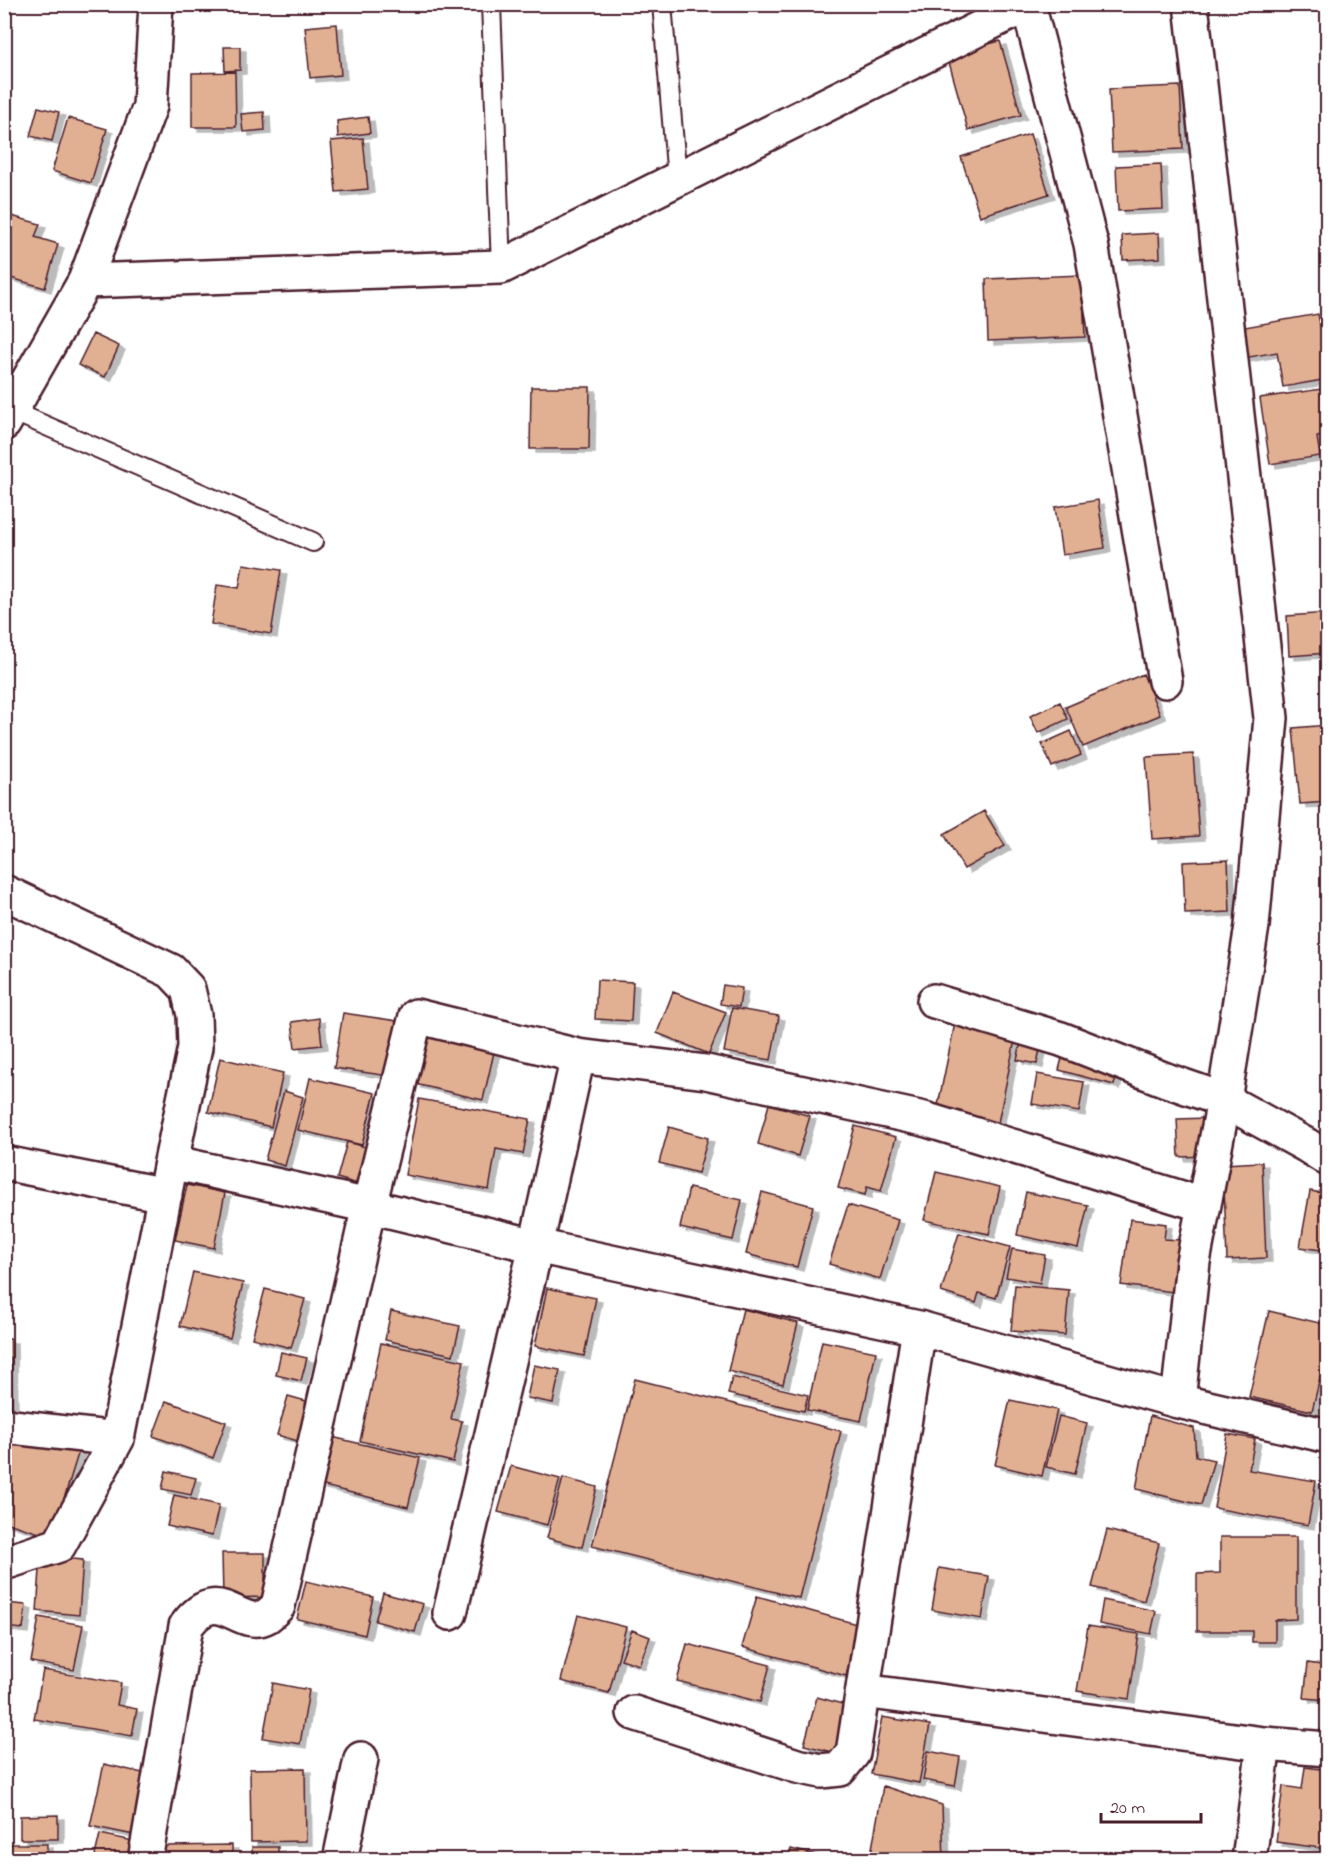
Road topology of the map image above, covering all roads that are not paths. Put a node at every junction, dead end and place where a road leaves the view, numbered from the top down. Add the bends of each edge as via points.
1 (156, 4) edge
2 (491, 4) edge
3 (662, 4) edge
4 (1028, 4) edge
5 (1191, 4) edge
6 (677, 179) junction
7 (501, 267) junction
8 (85, 281) junction
9 (8, 417) edge
10 (313, 542) dead end
11 (1165, 681) dead end
12 (4, 892) edge
13 (934, 1001) dead end
14 (578, 1056) junction
15 (1224, 1100) junction
16 (1328, 1159) edge
17 (171, 1162) junction
18 (4, 1163) edge
19 (165, 1195) junction
20 (1204, 1205) junction
21 (369, 1206) junction
22 (536, 1246) junction
23 (919, 1328) junction
24 (1178, 1401) junction
25 (4, 1426) edge
26 (1328, 1436) edge
27 (117, 1439) junction
28 (4, 1563) edge
29 (450, 1613) dead end
30 (863, 1691) junction
31 (634, 1713) dead end
32 (1264, 1744) junction
33 (1328, 1749) edge
34 (361, 1760) dead end
35 (145, 1860) edge
36 (340, 1860) edge
37 (1249, 1860) edge

1 - 8 street via 150,106
2 - 7 lane
3 - 6 lane
4 - 6 street
4 - 11 street via 1090,244
5 - 15 street via 1270,718 1252,926
6 - 7 street
7 - 8 street
8 - 9 street
9 - 10 lane
12 - 17 street via 171,971 188,988 195,1047
13 - 15 street via 1061,1039
14 - 20 street via 706,1072 924,1119
14 - 21 street via 416,1016
14 - 22 street
15 - 16 street
15 - 20 street
17 - 19 street
17 - 21 street
18 - 19 street
19 - 27 street
20 - 24 street via 1193,1262
21 - 22 street
21 - 35 street via 278,1606 266,1616 252,1618 208,1606 186,1626
22 - 23 street
22 - 29 street
23 - 24 street
23 - 30 street
24 - 26 street
25 - 27 street
27 - 28 street via 59,1545
30 - 31 street via 854,1753 840,1769 821,1771
30 - 32 street
32 - 33 street
32 - 37 street
34 - 36 street

